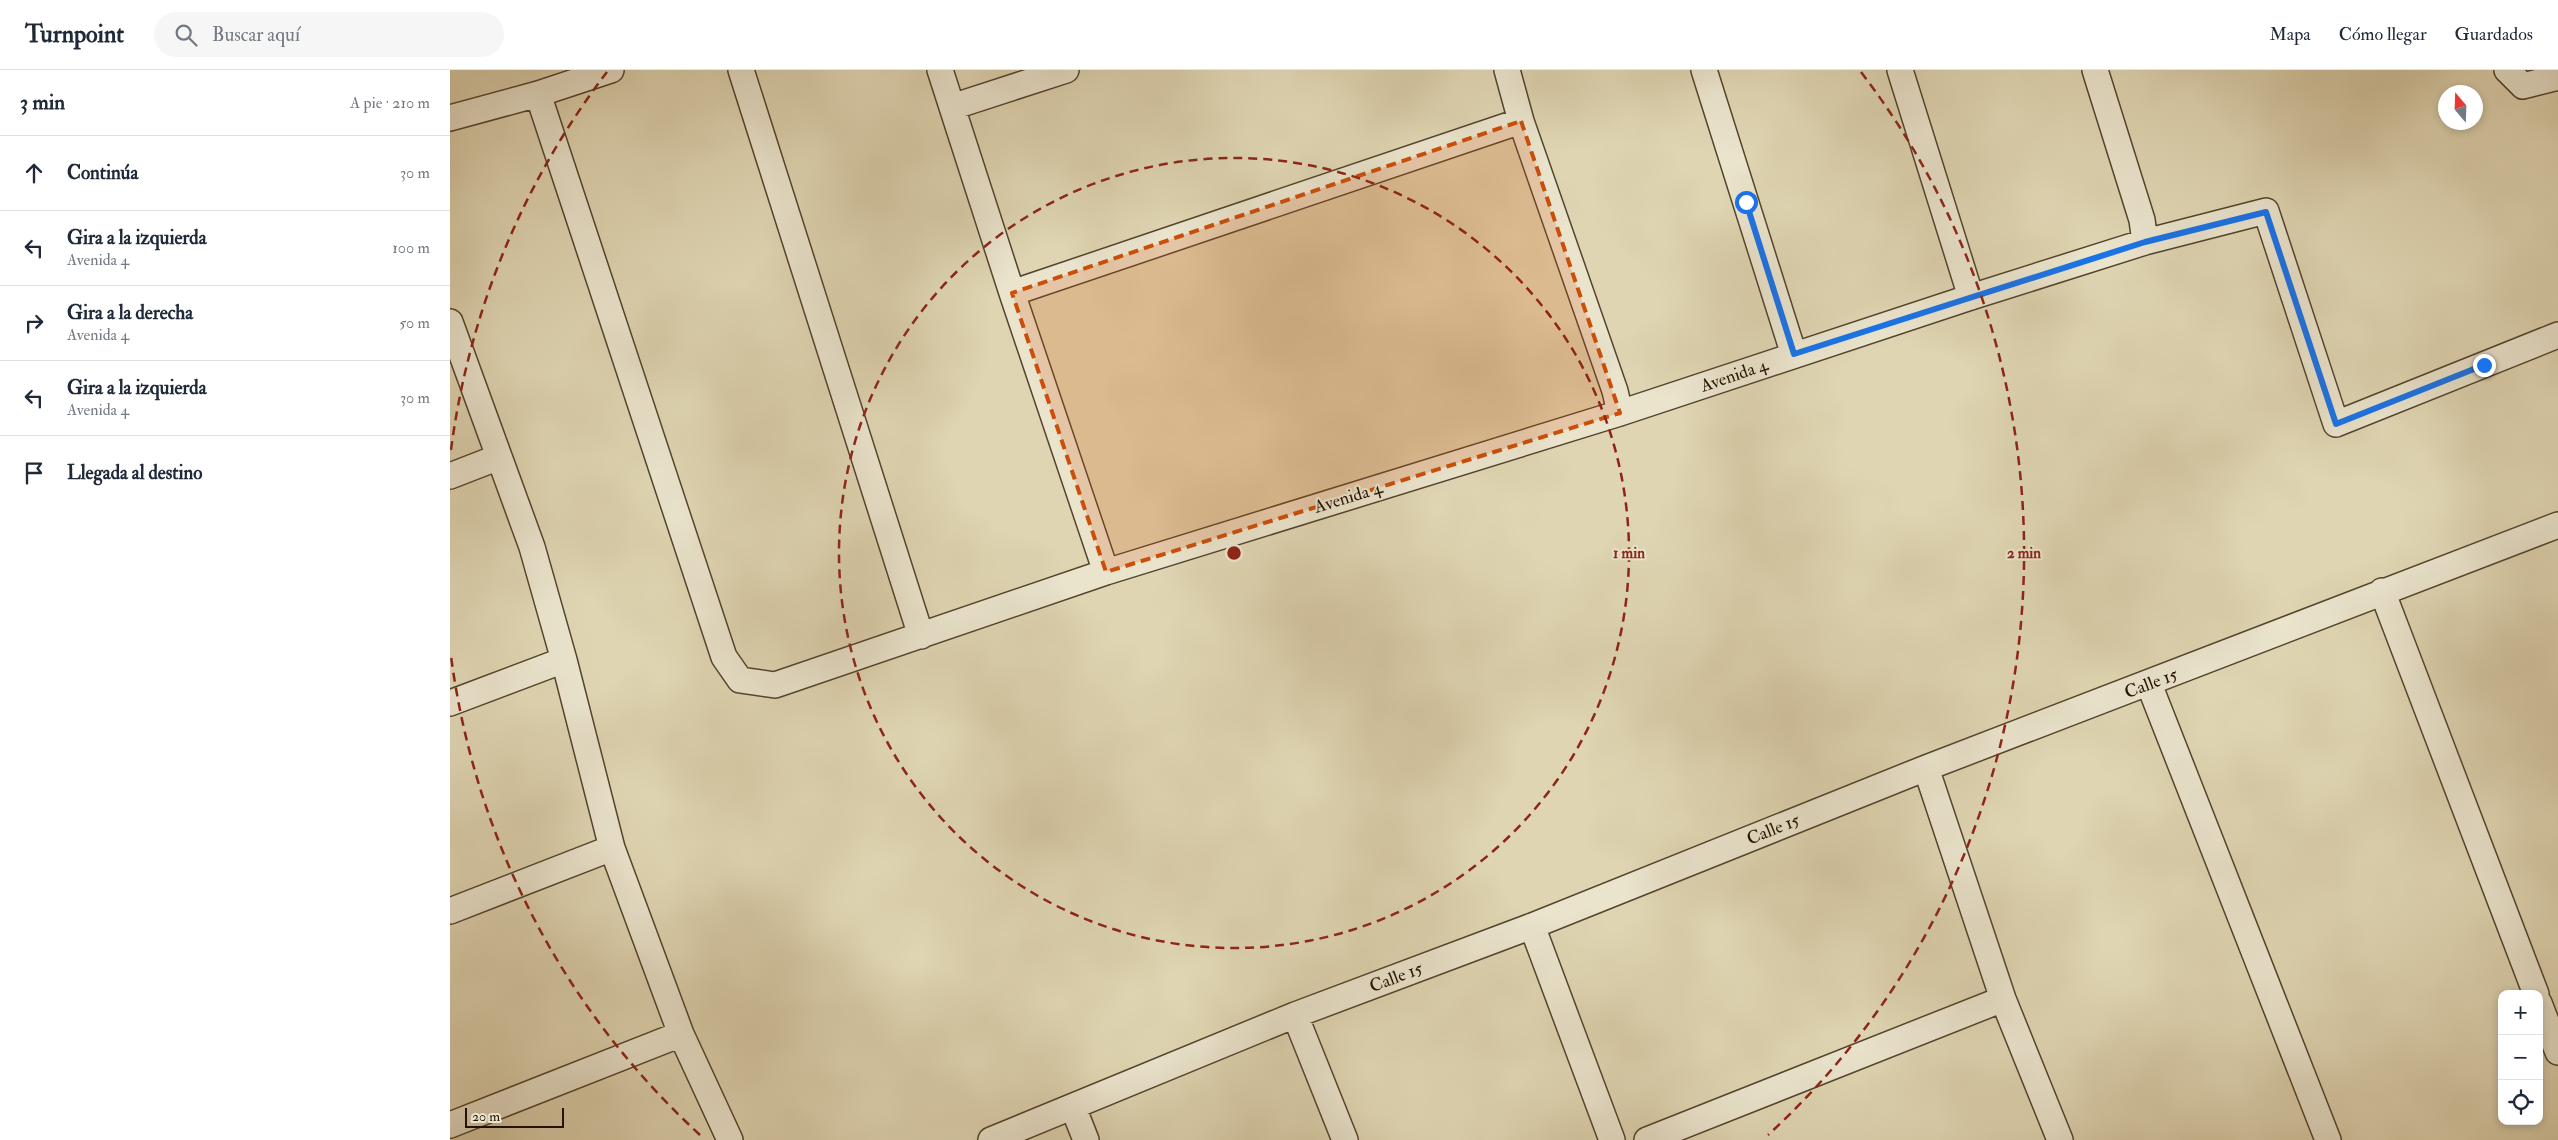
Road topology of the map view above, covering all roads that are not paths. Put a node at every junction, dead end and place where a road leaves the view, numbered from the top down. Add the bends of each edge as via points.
1 (611, 70) edge
2 (741, 70) edge
3 (940, 70) edge
4 (1066, 70) edge
5 (1507, 70) edge
6 (1704, 70) edge
7 (1900, 70) edge
8 (2095, 70) edge
9 (2507, 70) edge
10 (2558, 77) edge
11 (538, 94) junction
12 (952, 107) junction
13 (450, 118) edge
14 (1521, 122) junction
15 (2145, 242) junction
16 (1012, 293) junction
17 (1971, 297) junction
18 (450, 322) edge
19 (2558, 335) edge
20 (1794, 354) junction
21 (1620, 413) junction
22 (499, 457) junction
23 (450, 476) edge
24 (2558, 525) edge
25 (1106, 572) junction
26 (2382, 591) junction
27 (921, 636) junction
28 (564, 660) junction
29 (2149, 684) junction
30 (450, 703) edge
31 (1926, 768) junction
32 (612, 848) junction
33 (450, 911) edge
34 (1532, 926) junction
35 (2534, 990) edge
36 (2003, 1000) junction
37 (2543, 1013) edge
38 (1295, 1015) junction
39 (681, 1034) junction
40 (2558, 1052) edge
41 (1073, 1107) junction
42 (450, 1125) edge
43 (730, 1140) edge
44 (992, 1140) edge
45 (1086, 1140) edge
46 (1345, 1140) edge
47 (1612, 1140) edge
48 (1648, 1140) edge
49 (2060, 1140) edge
50 (2328, 1140) edge

1 - 11 street
2 - 27 street
3 - 12 street
4 - 12 street
5 - 14 street
6 - 20 street
7 - 17 street
8 - 15 street via 2142,220
9 - 10 street via 2524,86
11 - 13 street
11 - 27 street, Avenida 4 via 724,658 740,680 775,685
12 - 16 street
14 - 16 street
14 - 21 street
15 - 17 street, Avenida 4
15 - 19 street, Avenida 4 via 2266,212 2336,424
16 - 25 street
17 - 20 street, Avenida 4
18 - 22 street
20 - 21 street, Avenida 4
21 - 25 street, Avenida 4
22 - 23 street
22 - 28 street via 532,546
24 - 26 street, Calle 15
25 - 27 street, Avenida 4
26 - 29 street, Calle 15
26 - 35 street
28 - 30 street
28 - 32 street
29 - 31 street, Calle 15
29 - 50 street
31 - 34 street, Calle 15
31 - 36 street
32 - 33 street
32 - 39 street
34 - 38 street, Calle 15
34 - 47 street
36 - 48 street
36 - 49 street
37 - 40 street
38 - 41 street, Calle 15
38 - 46 street
39 - 42 street
39 - 43 street
41 - 44 street, Calle 15
41 - 45 street

